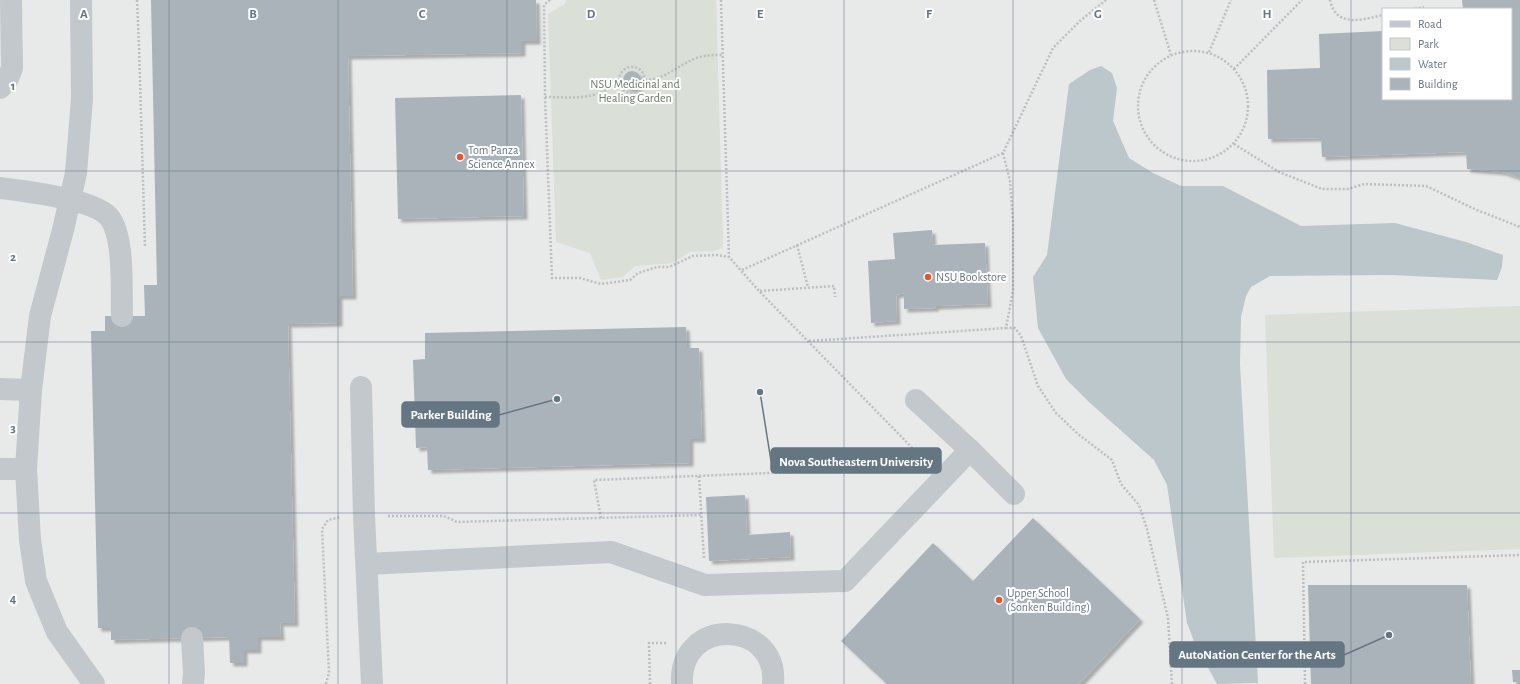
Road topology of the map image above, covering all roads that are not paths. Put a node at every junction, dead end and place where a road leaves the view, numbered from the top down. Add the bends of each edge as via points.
1 (11, 0) edge
2 (81, 0) edge
3 (0, 88) edge
4 (0, 188) edge
5 (70, 200) junction
6 (122, 316) dead end
7 (361, 387) dead end
8 (0, 389) edge
9 (30, 390) junction
10 (916, 400) dead end
11 (970, 450) junction
12 (0, 469) edge
13 (26, 469) junction
14 (1014, 494) dead end
15 (367, 564) junction
16 (192, 638) dead end
17 (94, 684) edge
18 (193, 684) edge
19 (372, 684) edge
20 (682, 684) edge
21 (773, 684) edge

1 - 3 street via 12,68 9,78
2 - 5 street via 82,99 76,173
4 - 5 street
5 - 6 street via 95,207 108,216 116,230 120,247
5 - 9 street via 40,316
7 - 15 street
8 - 9 street
9 - 13 street
10 - 11 street
11 - 14 street
11 - 15 street via 844,581 705,585 611,552
12 - 13 street
13 - 17 street via 30,540 36,581 57,632
15 - 19 street
16 - 18 street
20 - 21 street via 681,675 685,660 693,648 705,638 720,633 735,633 750,638 762,648 770,661 774,676

